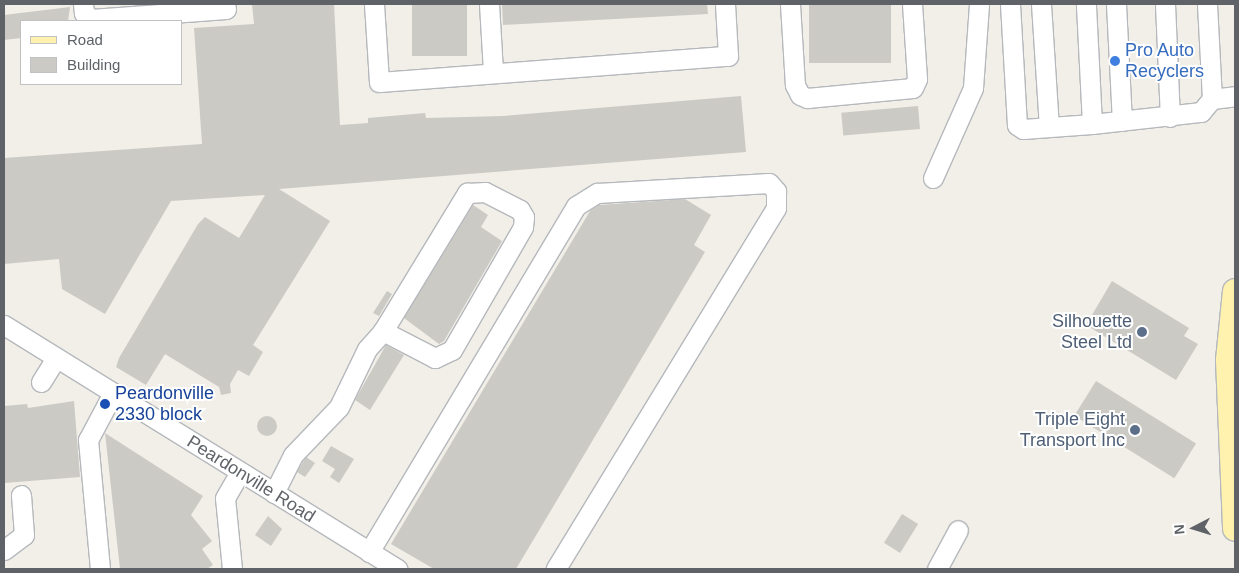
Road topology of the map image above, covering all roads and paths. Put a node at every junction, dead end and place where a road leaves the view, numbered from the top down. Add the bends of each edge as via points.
1 (84, 4) edge
2 (225, 4) edge
3 (374, 4) edge
4 (489, 4) edge
5 (724, 4) edge
6 (790, 4) edge
7 (912, 4) edge
8 (979, 4) edge
9 (1010, 4) edge
10 (1041, 4) edge
11 (1086, 4) edge
12 (1116, 4) edge
13 (1165, 4) edge
14 (1207, 4) edge
15 (493, 72) junction
16 (1235, 96) edge
17 (1212, 99) junction
18 (1170, 117) junction
19 (1122, 121) junction
20 (1092, 124) junction
21 (1049, 127) junction
22 (933, 178) dead end
23 (1235, 291) edge
24 (4, 325) edge
25 (384, 331) junction
26 (56, 358) junction
27 (41, 382) dead end
28 (113, 393) junction
29 (240, 472) junction
30 (274, 494) junction
31 (20, 495) dead end
32 (1235, 529) edge
33 (958, 530) dead end
34 (4, 550) edge
35 (369, 552) junction
36 (100, 569) edge
37 (232, 569) edge
38 (397, 569) edge
39 (556, 569) edge
40 (937, 569) edge

1 - 2 street via 84,13 91,19 226,10
3 - 15 street via 379,82
4 - 15 street
5 - 15 street via 728,56
6 - 7 street via 795,85 800,96 807,98 913,88 917,79
8 - 22 street via 973,88
9 - 21 street via 1017,125 1023,129
10 - 21 street
11 - 20 street
12 - 19 street
13 - 18 street
14 - 17 street
16 - 17 street
17 - 18 street via 1201,112
18 - 19 street
19 - 20 street
20 - 21 street
23 - 32 main road via 1228,360
24 - 26 street, Peardonville Road
25 - 25 street via 467,193 485,192 520,210 524,217 523,227 452,350 436,358
25 - 30 street via 367,349 339,407 293,455
26 - 27 street
26 - 28 street, Peardonville Road
28 - 29 street, Peardonville Road
28 - 36 street via 88,440
29 - 30 street, Peardonville Road
29 - 37 street via 225,498
30 - 35 street, Peardonville Road
31 - 34 street via 24,535
33 - 40 street
35 - 38 street, Peardonville Road
35 - 39 street via 576,206 597,193 769,183 776,191 776,208

